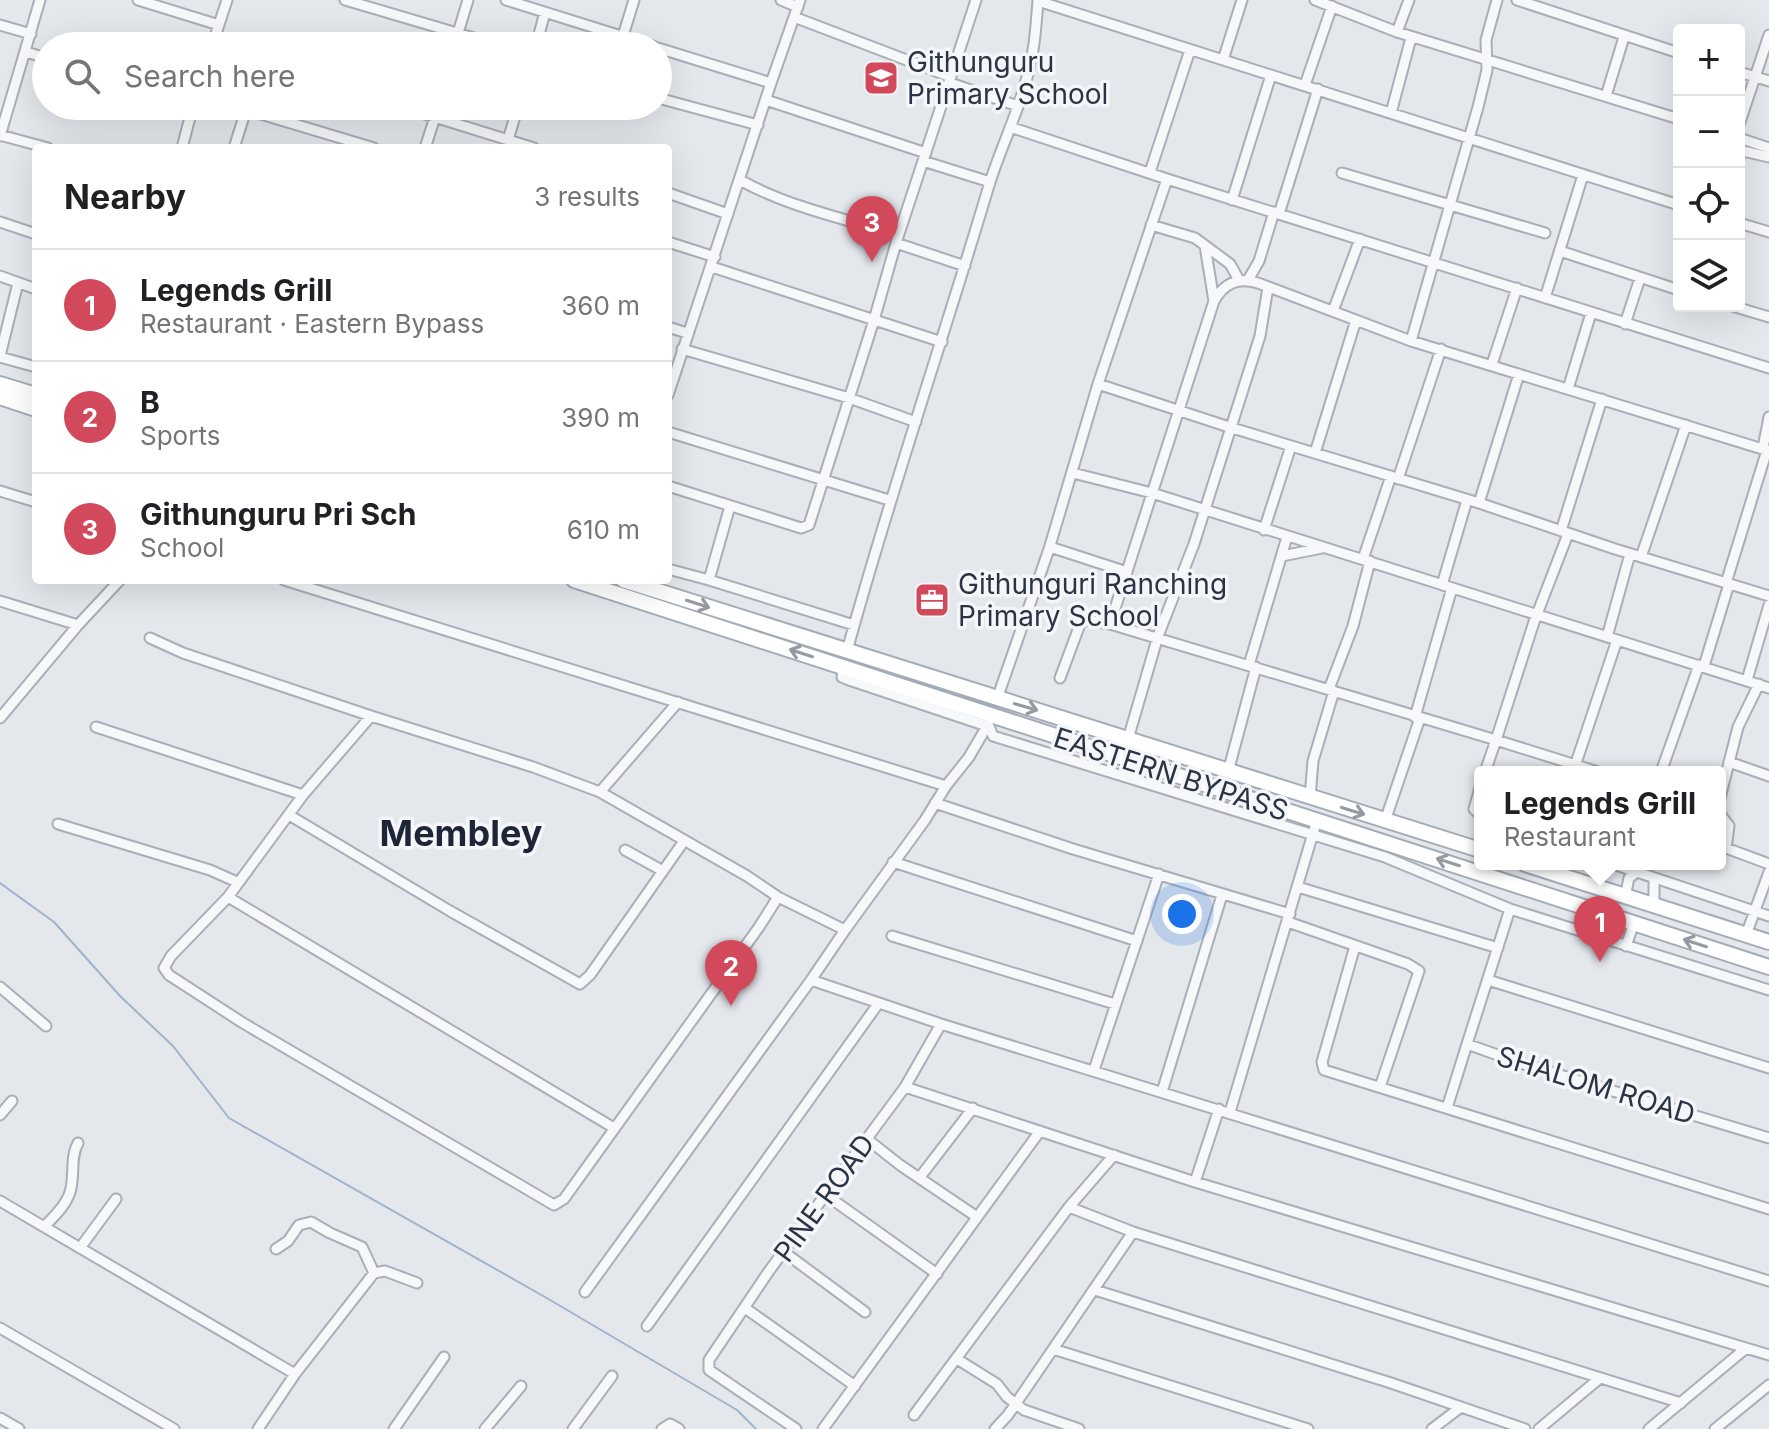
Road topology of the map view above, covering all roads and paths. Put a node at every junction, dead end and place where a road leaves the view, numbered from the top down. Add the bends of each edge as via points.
1 (40, 0) edge
2 (138, 0) edge
3 (227, 0) edge
4 (345, 0) edge
5 (468, 0) edge
6 (506, 0) edge
7 (634, 0) edge
8 (781, 0) edge
9 (976, 0) edge
10 (1038, 0) edge
11 (1242, 0) edge
12 (1315, 0) edge
13 (1409, 0) edge
14 (1497, 0) edge
15 (1517, 0) edge
16 (1332, 6) junction
17 (797, 8) edge
18 (545, 12) junction
19 (0, 25) edge
20 (219, 25) junction
21 (217, 32) edge
22 (459, 32) joint
23 (540, 32) edge
24 (610, 32) edge
25 (624, 32) edge
26 (1397, 32) junction
27 (31, 34) junction
28 (1769, 35) edge
29 (1624, 37) junction
30 (1411, 38) junction
31 (1190, 50) junction
32 (1673, 51) edge
33 (26, 52) junction
34 (672, 52) edge
35 (32, 54) edge
36 (1487, 59) junction
37 (1223, 60) junction
38 (1745, 74) edge
39 (1271, 75) junction
40 (1756, 77) junction
41 (951, 80) junction
42 (1769, 81) edge
43 (771, 83) junction
44 (1305, 85) junction
45 (1318, 89) junction
46 (1606, 96) junction
47 (766, 100) junction
48 (672, 102) edge
49 (1018, 106) junction
50 (1745, 108) edge
51 (1391, 113) junction
52 (1673, 117) edge
53 (189, 120) edge
54 (243, 120) edge
55 (280, 120) edge
56 (432, 120) edge
57 (453, 120) edge
58 (514, 120) edge
59 (758, 125) junction
60 (1010, 127) junction
61 (0, 136) edge
62 (1470, 138) junction
63 (508, 140) junction
64 (1745, 140) edge
65 (32, 144) edge
66 (183, 144) edge
67 (235, 144) edge
68 (361, 144) edge
69 (426, 144) edge
70 (521, 144) edge
71 (1769, 148) edge
72 (1745, 151) edge
73 (925, 157) junction
74 (1769, 157) edge
75 (1150, 172) junction
76 (1342, 173) dead end
77 (1583, 175) junction
78 (1167, 179) junction
79 (740, 180) junction
80 (990, 182) junction
81 (672, 194) edge
82 (1232, 200) junction
83 (1673, 203) edge
84 (1452, 205) junction
85 (1276, 213) junction
86 (728, 214) junction
87 (0, 222) edge
88 (1151, 225) junction
89 (1745, 225) edge
90 (1769, 232) edge
91 (32, 233) edge
92 (1545, 233) dead end
93 (897, 239) junction
94 (1360, 239) junction
95 (672, 244) edge
96 (1205, 246) junction
97 (1560, 251) junction
98 (714, 262) junction
99 (1435, 263) junction
100 (965, 266) junction
101 (0, 276) edge
102 (1640, 278) junction
103 (1244, 280) junction
104 (18, 283) junction
105 (1268, 287) junction
106 (32, 288) edge
107 (1517, 288) junction
108 (1673, 288) edge
109 (1545, 298) junction
110 (1214, 301) junction
111 (1745, 310) edge
112 (1333, 311) junction
113 (1591, 313) junction
114 (1769, 317) edge
115 (874, 320) junction
116 (1356, 320) junction
117 (1625, 324) junction
118 (672, 328) edge
119 (687, 333) junction
120 (1411, 341) junction
121 (942, 342) junction
122 (682, 349) junction
123 (1441, 349) junction
124 (0, 357) edge
125 (1492, 364) junction
126 (32, 366) edge
127 (1769, 368) edge
128 (1519, 374) junction
129 (672, 382) edge
130 (0, 384) edge
131 (1098, 384) junction
132 (1568, 389) junction
133 (32, 394) edge
134 (0, 397) edge
135 (849, 398) junction
136 (1602, 399) junction
137 (32, 408) edge
138 (1177, 410) junction
139 (1769, 417) edge
140 (916, 422) junction
141 (1686, 425) junction
142 (1229, 427) junction
143 (672, 433) edge
144 (1291, 446) junction
145 (1766, 450) edge
146 (1315, 453) junction
147 (1073, 473) junction
148 (1394, 478) junction
149 (822, 480) junction
150 (672, 487) edge
151 (0, 491) edge
152 (1152, 493) junction
153 (889, 500) junction
154 (1467, 500) junction
155 (32, 501) edge
156 (1479, 503) junction
157 (730, 506) junction
158 (1204, 510) junction
159 (1264, 530) junction
160 (1564, 532) junction
161 (1287, 537) junction
162 (1050, 547) junction
163 (1324, 548) junction
164 (1630, 554) junction
165 (1282, 556) junction
166 (1641, 557) junction
167 (1367, 560) junction
168 (672, 570) edge
169 (1127, 572) junction
170 (709, 580) junction
171 (1728, 583) junction
172 (116, 584) edge
173 (297, 584) edge
174 (586, 584) edge
175 (641, 584) edge
176 (1442, 585) junction
177 (1452, 588) junction
178 (1769, 596) edge
179 (0, 601) edge
180 (1769, 605) edge
181 (1537, 616) junction
182 (1110, 624) junction
183 (78, 625) junction
184 (854, 625) junction
185 (1158, 636) junction
186 (150, 638) dead end
187 (1612, 639) junction
188 (847, 651) junction
189 (1252, 666) junction
190 (1702, 666) junction
191 (844, 667) junction
192 (1060, 678) dead end
193 (1747, 680) junction
194 (947, 683) junction
195 (1764, 686) edge
196 (1332, 690) junction
197 (997, 699) junction
198 (941, 700) junction
199 (678, 702) junction
200 (371, 716) junction
201 (1417, 717) junction
202 (0, 718) edge
203 (989, 721) junction
204 (96, 727) dead end
205 (1128, 739) junction
206 (1496, 740) junction
207 (1104, 752) junction
208 (1729, 762) junction
209 (1487, 766) edge
210 (1568, 766) edge
211 (1575, 766) edge
212 (1663, 766) edge
213 (1097, 768) junction
214 (1228, 772) junction
215 (1726, 774) edge
216 (1769, 776) edge
217 (946, 786) junction
218 (600, 792) junction
219 (303, 795) junction
220 (1310, 798) junction
221 (935, 803) junction
222 (289, 815) junction
223 (1317, 820) junction
224 (1385, 821) junction
225 (1726, 822) edge
226 (58, 824) dead end
227 (1312, 835) junction
228 (684, 841) junction
229 (1474, 848) edge
230 (1726, 848) edge
231 (1726, 848) edge
232 (625, 850) dead end
233 (893, 862) junction
234 (1769, 864) edge
235 (1555, 870) edge
236 (1631, 870) edge
237 (663, 871) junction
238 (1637, 872) junction
239 (1769, 872) edge
240 (1159, 874) junction
241 (1654, 878) junction
242 (237, 882) junction
243 (1298, 887) junction
244 (1222, 895) junction
245 (228, 897) junction
246 (778, 897) junction
247 (1625, 897) junction
248 (1654, 906) junction
249 (1510, 909) junction
250 (1754, 912) junction
251 (1769, 916) edge
252 (1289, 918) junction
253 (1634, 923) junction
254 (845, 930) junction
255 (1746, 935) junction
256 (892, 936) dead end
257 (1137, 941) junction
258 (1769, 942) edge
259 (1355, 946) junction
260 (1626, 946) junction
261 (1498, 948) junction
262 (1769, 967) edge
263 (811, 980) junction
264 (1488, 980) junction
265 (0, 987) edge
266 (1769, 990) edge
267 (878, 1004) junction
268 (1115, 1004) junction
269 (941, 1024) junction
270 (46, 1026) dead end
271 (1467, 1044) junction
272 (1769, 1068) edge
273 (1094, 1070) junction
274 (905, 1087) junction
275 (1380, 1087) junction
276 (1162, 1092) junction
277 (12, 1101) dead end
278 (973, 1108) junction
279 (1447, 1108) junction
280 (1219, 1109) junction
281 (1230, 1112) junction
282 (0, 1115) edge
283 (614, 1128) junction
284 (1040, 1131) junction
285 (1769, 1138) edge
286 (867, 1139) junction
287 (78, 1143) dead end
288 (1114, 1155) junction
289 (920, 1177) junction
290 (1195, 1182) junction
291 (826, 1195) junction
292 (116, 1199) dead end
293 (0, 1201) edge
294 (1069, 1207) junction
295 (1769, 1209) edge
296 (977, 1217) junction
297 (44, 1227) junction
298 (1133, 1232) junction
299 (80, 1248) junction
300 (276, 1249) dead end
301 (784, 1252) junction
302 (374, 1273) junction
303 (937, 1274) junction
304 (1769, 1281) edge
305 (417, 1283) dead end
306 (1095, 1290) junction
307 (585, 1292) dead end
308 (745, 1308) junction
309 (865, 1312) dead end
310 (647, 1326) dead end
311 (0, 1328) edge
312 (1053, 1349) junction
313 (1745, 1349) junction
314 (1769, 1355) edge
315 (444, 1357) dead end
316 (957, 1359) junction
317 (295, 1374) junction
318 (612, 1376) dead end
319 (1600, 1378) junction
320 (1769, 1385) edge
321 (521, 1386) dead end
322 (855, 1386) junction
323 (1681, 1403) junction
324 (1015, 1404) junction
325 (1461, 1407) junction
326 (914, 1415) dead end
327 (0, 1418) edge
328 (19, 1429) edge
329 (174, 1429) edge
330 (258, 1429) edge
331 (394, 1429) edge
332 (485, 1429) edge
333 (573, 1429) edge
334 (662, 1429) edge
335 (679, 1429) edge
336 (796, 1429) edge
337 (823, 1429) edge
338 (995, 1429) edge
339 (1079, 1429) edge
340 (1308, 1429) edge
341 (1432, 1429) edge
342 (1525, 1429) edge
343 (1539, 1429) edge
344 (1649, 1429) edge
345 (1715, 1429) edge

1 - 27 street
2 - 20 street
3 - 20 street
4 - 22 street
5 - 22 street
6 - 18 street
7 - 25 street
8 - 17 street
9 - 41 street
10 - 31 street
10 - 49 street via 1031,62
11 - 37 street
12 - 16 street
13 - 26 street
14 - 36 street via 1486,40
15 - 29 street
16 - 26 street
16 - 44 street
17 - 41 street
17 - 43 street
18 - 23 street
18 - 24 street
19 - 27 street
20 - 21 street
26 - 30 street
27 - 33 street
28 - 40 street
29 - 32 street
29 - 46 street
30 - 36 street
30 - 51 street
31 - 37 street
31 - 75 street
33 - 35 street
33 - 61 street
34 - 43 street
36 - 46 street
36 - 62 street
37 - 39 street
38 - 40 street
39 - 44 street
39 - 82 street
40 - 42 street
40 - 50 street
41 - 49 street
41 - 73 street
43 - 47 street
44 - 45 street
45 - 51 street
45 - 85 street
46 - 52 street
47 - 59 street
47 - 73 street
48 - 59 street
49 - 60 street
51 - 62 street
53 - 66 street
54 - 67 street
55 - 68 street
56 - 69 street
57 - 63 street
58 - 63 street
59 - 79 street
60 - 75 street
60 - 80 street
61 - 65 street
62 - 77 street
62 - 84 street
63 - 70 street
64 - 71 street
72 - 74 street
73 - 80 street
73 - 93 street
75 - 78 street
76 - 84 street
77 - 83 street
77 - 97 street
78 - 82 street
78 - 88 street
79 - 86 street
79 - 93 street
80 - 100 street
81 - 86 street
82 - 85 street
84 - 92 street
84 - 99 street
85 - 94 street
85 - 103 street via 1259,261
86 - 98 street
87 - 91 street
88 - 96 street
88 - 131 street
89 - 90 street
93 - 100 street
93 - 115 street
94 - 99 street
94 - 112 street
95 - 98 street
96 - 103 street
96 - 110 street
97 - 102 street
97 - 109 street
98 - 115 street
98 - 119 street
99 - 107 street
99 - 120 street
100 - 121 street
101 - 104 street
102 - 108 street
102 - 117 street
103 - 105 street
103 - 110 street via 1225,287
104 - 106 street
104 - 124 street
105 - 112 street
105 - 142 street via 1260,336
107 - 109 street
107 - 125 street
109 - 113 street
110 - 138 street
111 - 114 street
112 - 116 street
113 - 117 street
113 - 132 street
115 - 121 street
115 - 135 street
116 - 120 street
116 - 146 street
117 - 127 street
118 - 119 street
119 - 122 street
120 - 123 street
121 - 140 street
122 - 129 street
122 - 135 street
123 - 125 street
123 - 148 street
124 - 126 street
125 - 128 street
128 - 132 street
128 - 156 street
130 - 133 main road
131 - 138 street
131 - 147 street
132 - 136 street
134 - 137 main road
135 - 140 street
135 - 149 street
136 - 141 street
136 - 160 street
138 - 142 street
138 - 152 street
139 - 145 street
140 - 153 street
141 - 145 street
141 - 166 street
142 - 144 street
142 - 158 street
143 - 149 street
144 - 146 street
144 - 159 street
145 - 171 street
146 - 148 street
147 - 152 street
147 - 162 street
148 - 154 street
148 - 167 street
149 - 153 street
149 - 157 street via 807,527
150 - 157 street
151 - 155 street
152 - 158 street
152 - 169 street
153 - 184 street
154 - 156 street
154 - 176 street
156 - 160 street
157 - 170 street
158 - 159 street
158 - 185 street
159 - 161 street
160 - 164 street
160 - 181 street
161 - 163 street
161 - 165 street
162 - 169 street
162 - 197 street
163 - 165 street
163 - 167 street
164 - 166 street
164 - 187 street
165 - 189 street
166 - 171 street
167 - 176 street
167 - 196 street
168 - 170 street
169 - 182 street
170 - 184 street
171 - 178 street
171 - 190 street
172 - 183 street
173 - 199 street
191 -> 174 main road, EASTERN BYPASS
175 -> 188 main road, EASTERN BYPASS
176 - 177 street
177 - 181 street
177 - 201 street
179 - 183 street
180 - 193 street
181 - 187 street
181 - 206 street
182 - 185 street
182 - 192 street via 1082,619
183 - 202 street
184 - 188 street
185 - 189 street
185 - 205 street
186 - 200 street
187 - 190 street
187 - 211 street
188 - 194 main road, EASTERN BYPASS
189 - 196 street
189 - 214 street
190 - 193 street
190 - 212 street
191 - 198 main road, EASTERN BYPASS
191 - 203 street via 842,677 849,680
193 - 195 street
194 - 197 main road, EASTERN BYPASS
194 - 198 main road
195 - 208 street via 1738,727
196 - 201 street
196 - 220 street via 1313,761
197 -> 205 main road, EASTERN BYPASS
198 - 203 main road, EASTERN BYPASS
199 - 217 street
199 - 218 street
200 - 218 street
200 - 219 street
201 - 206 street
201 - 224 street
203 - 207 main road, EASTERN BYPASS
203 - 213 street via 993,736
203 - 217 street
204 - 219 street
205 - 214 main road, EASTERN BYPASS
206 - 209 street
206 - 210 street
207 - 213 street
207 - 223 main road, EASTERN BYPASS
208 - 215 street
208 - 216 street
213 - 227 street
214 - 220 main road, EASTERN BYPASS
217 - 221 street
218 - 228 street
219 - 222 street
220 -> 224 main road, EASTERN BYPASS
221 - 233 street
221 - 240 street
222 - 237 street via 580,984
222 - 242 street
223 - 227 street
253 -> 223 main road, EASTERN BYPASS
224 - 229 main road, EASTERN BYPASS
225 - 230 street
226 - 242 street
227 - 243 street
227 - 249 street via 1385,857
228 - 237 street
228 - 246 street
231 - 234 street
232 - 237 street
233 - 254 street
233 - 257 street
235 - 247 main road
236 - 238 street
238 - 241 street
238 - 247 street via 1629,878
239 - 250 street
240 - 244 street
240 - 257 street
241 - 248 street
241 - 250 street
242 - 245 street
243 - 252 street
243 - 261 street
244 - 252 street
244 - 276 street
245 - 283 street
245 - 283 street via 164,968 256,1031 554,1205 564,1199
246 - 254 street
246 - 283 street
247 - 248 main road
248 - 255 main road
249 - 260 street
249 - 261 street, SHALOM ROAD
250 - 251 street
250 - 255 street
252 - 259 street
252 - 281 street
253 - 260 street
262 -> 253 main road, EASTERN BYPASS
254 - 263 street
255 - 258 main road
256 - 268 street
257 - 268 street
259 - 275 street via 1321,1065 1329,1073
259 - 275 street via 1419,971
260 - 266 street
261 - 264 street, SHALOM ROAD
263 - 267 street
263 - 307 street
264 - 271 street, SHALOM ROAD
264 - 272 street
265 - 270 street
267 - 269 street
267 - 310 street
268 - 273 street
269 - 273 street
269 - 274 street, PINE ROAD
271 - 279 street
271 - 285 street, SHALOM ROAD
273 - 276 street
274 - 278 street
274 - 286 street, PINE ROAD
275 - 279 street
276 - 280 street
277 - 282 street
278 - 284 street
278 - 289 street
279 - 295 street
280 - 281 street
280 - 290 street
281 - 304 street
284 - 288 street
284 - 296 street
286 - 289 street
286 - 291 street, PINE ROAD
287 - 297 street via 70,1194
288 - 290 street
288 - 294 street
289 - 296 street
290 - 313 street
291 - 301 street, PINE ROAD
291 - 303 street
292 - 299 street
293 - 297 street
294 - 298 street
294 - 316 street
296 - 303 street
297 - 299 street
298 - 306 street
298 - 319 street
299 - 317 street
300 - 302 street via 299,1225 311,1222 362,1247
301 - 308 street, PINE ROAD
301 - 309 street
302 - 305 street via 385,1271
302 - 317 street
303 - 322 street
306 - 312 street
306 - 325 street
308 - 322 street
308 - 336 street, PINE ROAD via 709,1360 709,1370
311 - 329 street
312 - 324 street
312 - 340 street
313 - 314 street
313 - 323 street
315 - 331 street
316 - 324 street via 997,1384
316 - 326 street
317 - 330 street
318 - 333 street
319 - 323 street
319 - 343 street
320 - 345 street
321 - 332 street
322 - 337 street
323 - 344 street
324 - 338 street
324 - 339 street
325 - 341 street
325 - 342 street
327 - 328 street
334 - 335 street via 670,1424

